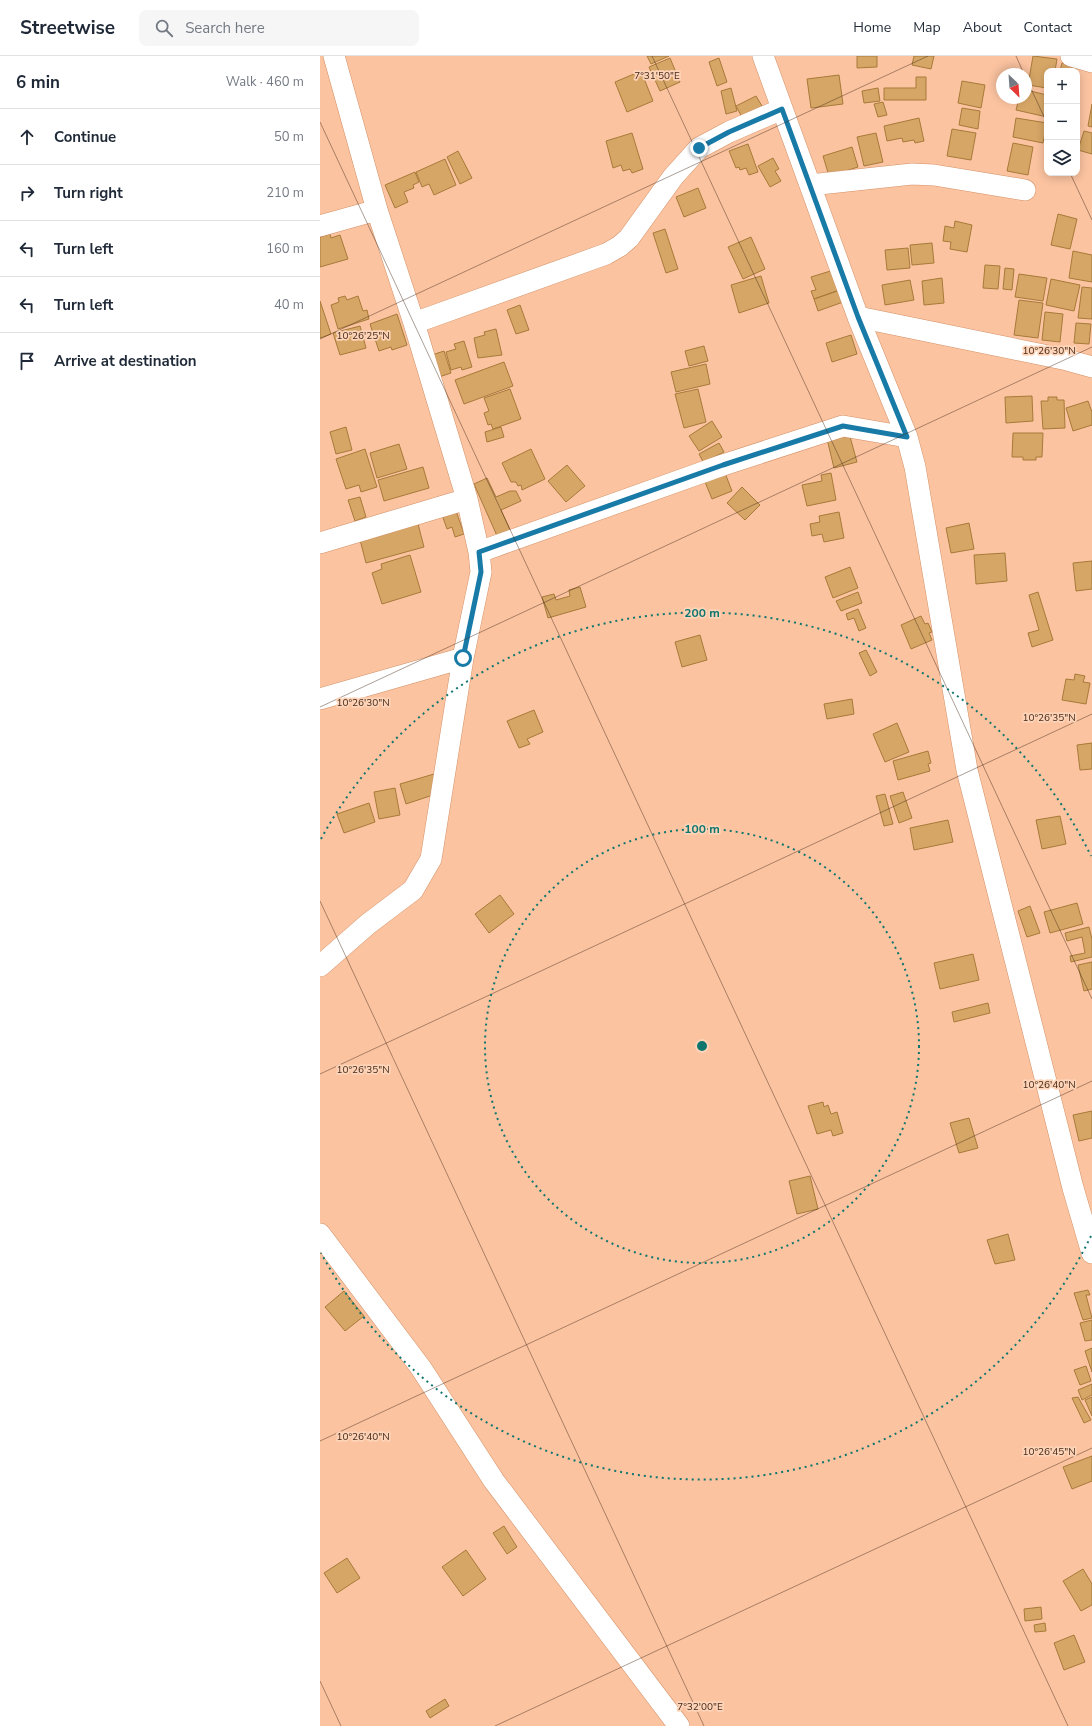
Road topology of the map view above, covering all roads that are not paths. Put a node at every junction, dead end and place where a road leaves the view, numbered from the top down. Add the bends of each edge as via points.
1 (334, 56) edge
2 (763, 56) edge
3 (1071, 56) edge
4 (1092, 62) edge
5 (782, 109) junction
6 (810, 185) junction
7 (1025, 190) dead end
8 (377, 210) junction
9 (320, 226) edge
10 (858, 317) junction
11 (414, 322) junction
12 (1092, 367) edge
13 (907, 437) junction
14 (467, 499) junction
15 (320, 543) edge
16 (479, 552) junction
17 (463, 658) junction
18 (320, 699) edge
19 (320, 966) edge
20 (320, 1234) edge
21 (1092, 1253) edge
22 (679, 1726) edge

1 - 8 street
2 - 5 street
3 - 4 street
5 - 6 street
5 - 11 street via 699,148 673,177 629,238 620,246 606,254
6 - 7 street via 912,174 934,175
6 - 10 street
8 - 9 street
8 - 11 street
10 - 12 street via 1055,357
10 - 13 street
11 - 14 street
13 - 16 street via 843,426 723,465
13 - 21 street via 915,467 967,770 1073,1188
14 - 15 street
14 - 16 street
16 - 17 street via 481,572
17 - 18 street
17 - 19 street via 431,859 413,890 368,924
20 - 22 street via 421,1368 494,1481

